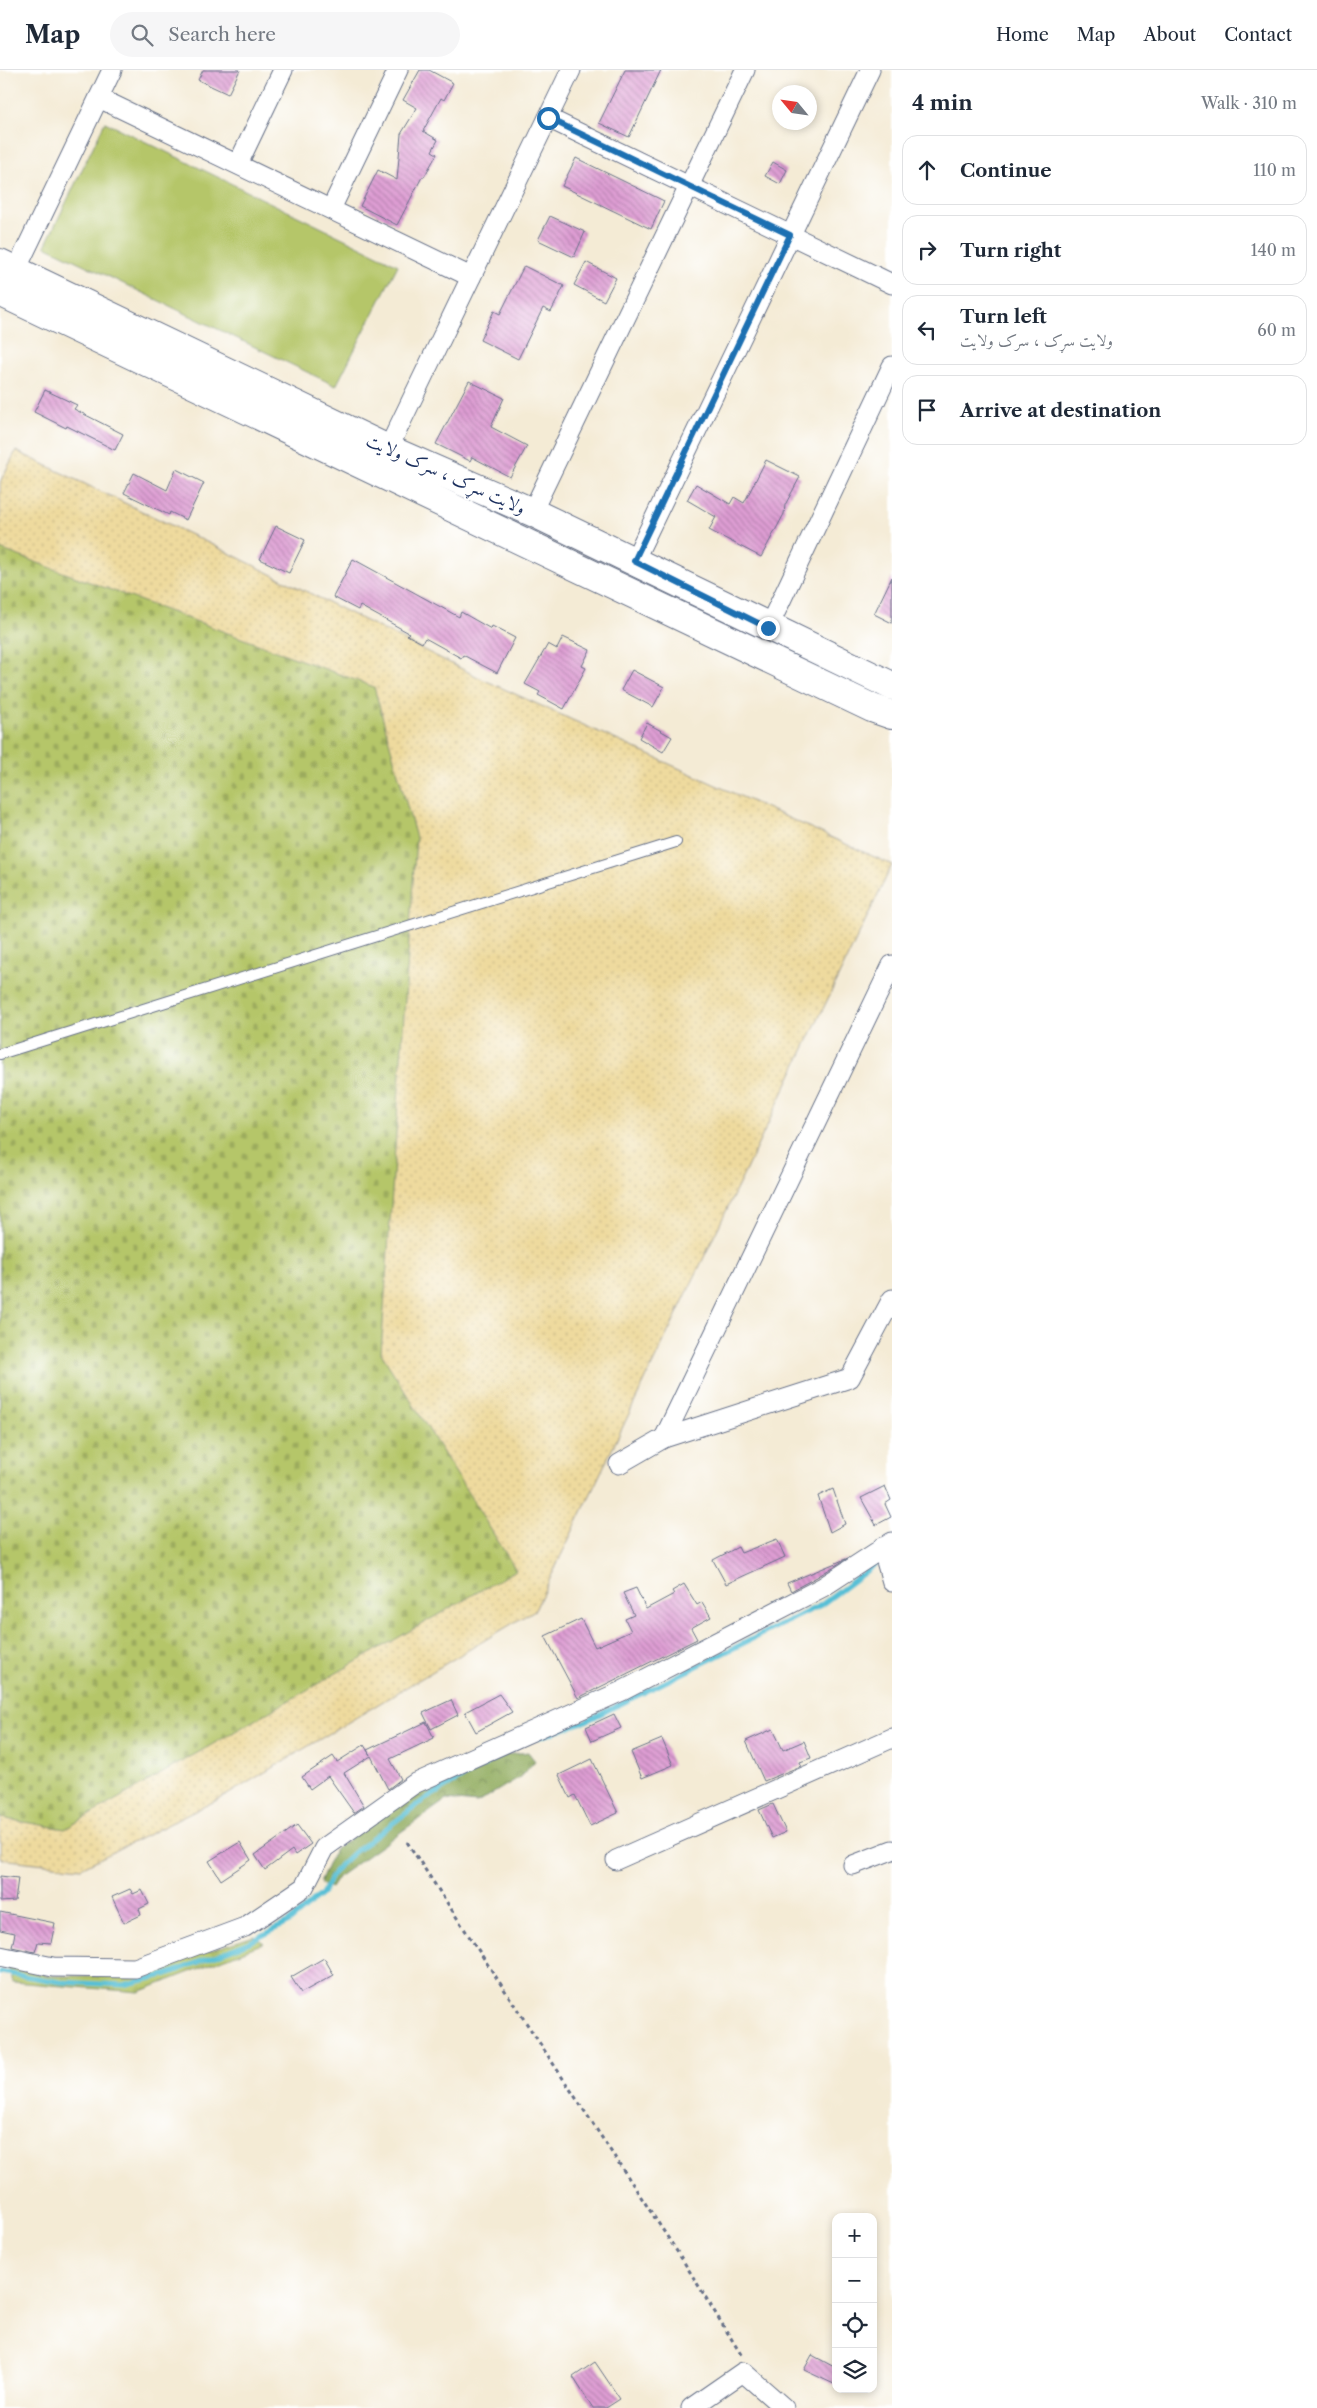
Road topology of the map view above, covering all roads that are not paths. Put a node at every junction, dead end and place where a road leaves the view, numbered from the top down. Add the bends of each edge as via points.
1 (112, 70) edge
2 (283, 70) edge
3 (398, 70) edge
4 (571, 70) edge
5 (745, 70) edge
6 (870, 70) edge
7 (99, 98) junction
8 (548, 118) junction
9 (238, 164) junction
10 (689, 186) junction
11 (331, 210) junction
12 (790, 235) junction
13 (5, 275) edge
14 (471, 277) junction
15 (892, 284) edge
16 (892, 366) edge
17 (388, 448) junction
18 (532, 512) junction
19 (634, 561) junction
20 (768, 628) junction
21 (891, 685) edge
22 (892, 714) edge
23 (676, 842) dead end
24 (892, 965) edge
25 (0, 1054) edge
26 (892, 1299) edge
27 (664, 1438) junction
28 (619, 1464) dead end
29 (887, 1544) edge
30 (892, 1582) edge
31 (892, 1738) edge
32 (892, 1850) edge
33 (616, 1860) dead end
34 (854, 1865) dead end
35 (0, 1956) edge
36 (691, 2408) edge
37 (784, 2408) edge

1 - 7 street
2 - 9 street
3 - 11 street
4 - 8 street
5 - 10 street
6 - 12 street
7 - 9 street
7 - 13 street
8 - 10 street
8 - 14 street
9 - 11 street
10 - 12 street
10 - 18 street
11 - 14 street
12 - 15 street
12 - 19 street
13 - 17 main road, ولایت سړک ، سرک ولایت
13 - 22 main road, ولایت سړک ، سرک ولایت via 863,703
14 - 17 street
16 - 20 street
17 - 18 main road, ولایت سړک ، سرک ولایت
18 - 19 main road, ولایت سړک ، سرک ولایت
19 - 20 main road, ولایت سړک ، سرک ولایت
20 - 21 main road, ولایت سړک ، سرک ولایت
23 - 25 lane
24 - 27 street
26 - 27 street via 850,1378
27 - 28 street
29 - 30 street
29 - 35 street via 823,1587 622,1691 414,1784 324,1848 304,1887 245,1927 136,1968 53,1967
31 - 33 street
32 - 34 street
36 - 37 street via 743,2372

